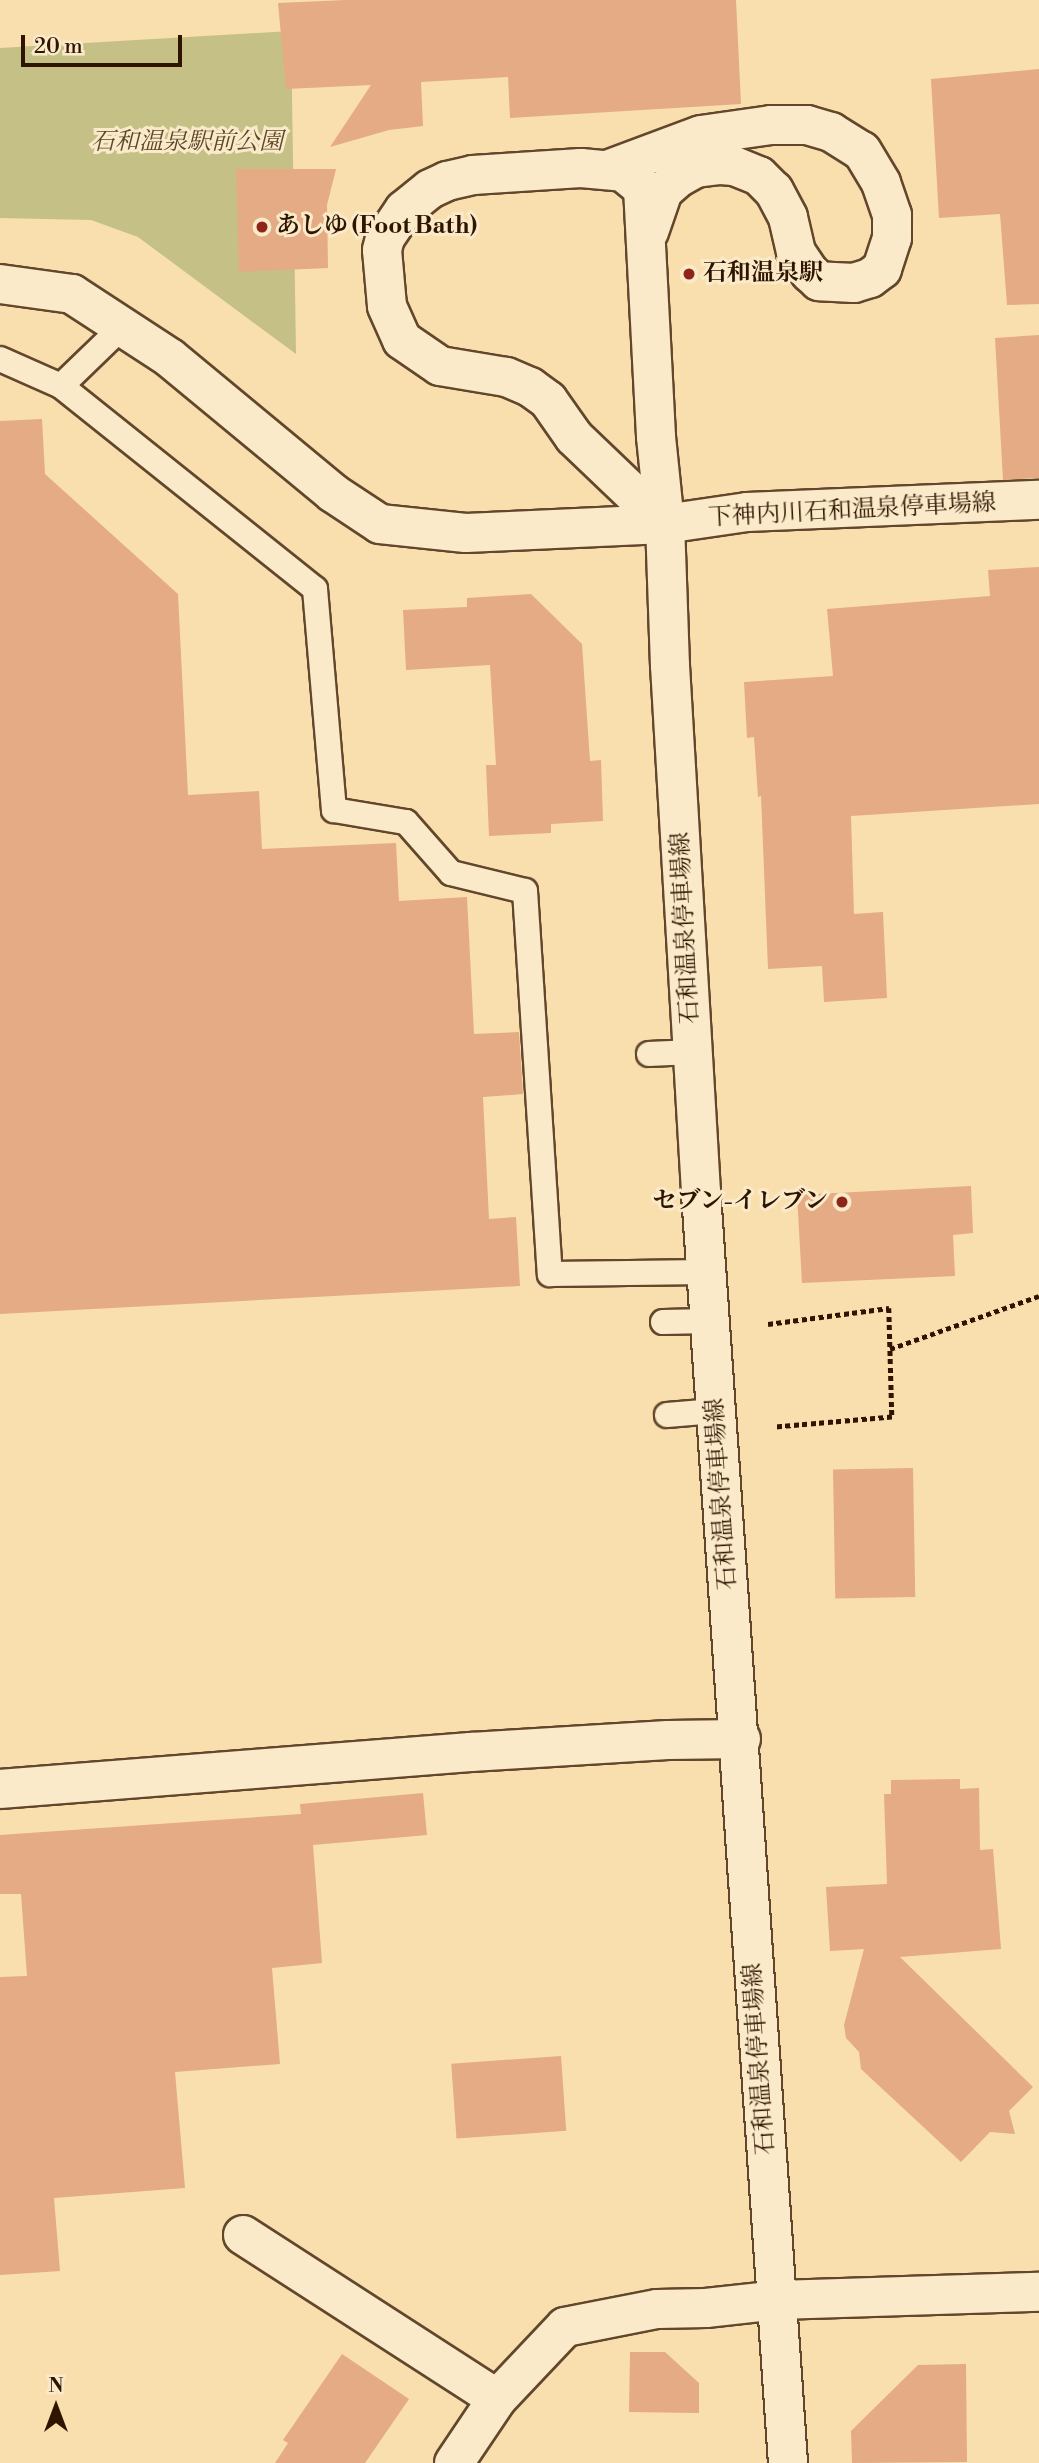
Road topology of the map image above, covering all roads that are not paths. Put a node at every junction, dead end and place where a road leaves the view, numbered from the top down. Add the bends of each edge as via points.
1 (607, 170) junction
2 (647, 242) junction
3 (0, 284) edge
4 (122, 327) junction
5 (0, 359) edge
6 (61, 386) junction
7 (1039, 500) edge
8 (665, 524) junction
9 (693, 1052) junction
10 (649, 1054) dead end
11 (707, 1272) junction
12 (710, 1321) junction
13 (663, 1322) dead end
14 (715, 1410) junction
15 (667, 1415) dead end
16 (741, 1739) junction
17 (0, 1789) edge
18 (243, 2235) dead end
19 (1039, 2292) edge
20 (778, 2300) junction
21 (496, 2399) junction
22 (454, 2463) edge
23 (789, 2463) edge

1 - 2 street, 石和温泉停車場線 via 623,172 643,188
1 - 2 street via 701,135 807,125 831,132 862,151 881,183 892,215 892,238 882,269 854,283 820,281 802,264 783,203 774,191 759,176 720,165 696,168 663,191
1 - 8 street via 494,173 447,181 430,189 404,210 384,238 387,306 402,340 440,366 506,377 548,400 574,437
2 - 8 street, 石和温泉停車場線
3 - 4 street, 下神内川石和温泉停車場線 via 72,294
4 - 6 lane
4 - 8 street, 下神内川石和温泉停車場線 via 170,358 333,493 380,524 466,533
5 - 6 lane
6 - 11 lane via 315,589 334,810 406,822 452,873 525,891 550,1274
7 - 8 street, 下神内川石和温泉停車場線 via 747,512
8 - 9 street, 石和温泉停車場線
9 - 10 lane
9 - 11 street, 石和温泉停車場線
11 - 12 street, 石和温泉停車場線
12 - 13 lane
12 - 14 street, 石和温泉停車場線
14 - 15 lane
14 - 16 street, 石和温泉停車場線
16 - 17 street via 471,1752
16 - 20 street, 石和温泉停車場線
18 - 21 street
19 - 20 street
20 - 21 street via 657,2309 565,2327
20 - 23 street, 石和温泉停車場線
21 - 22 street

